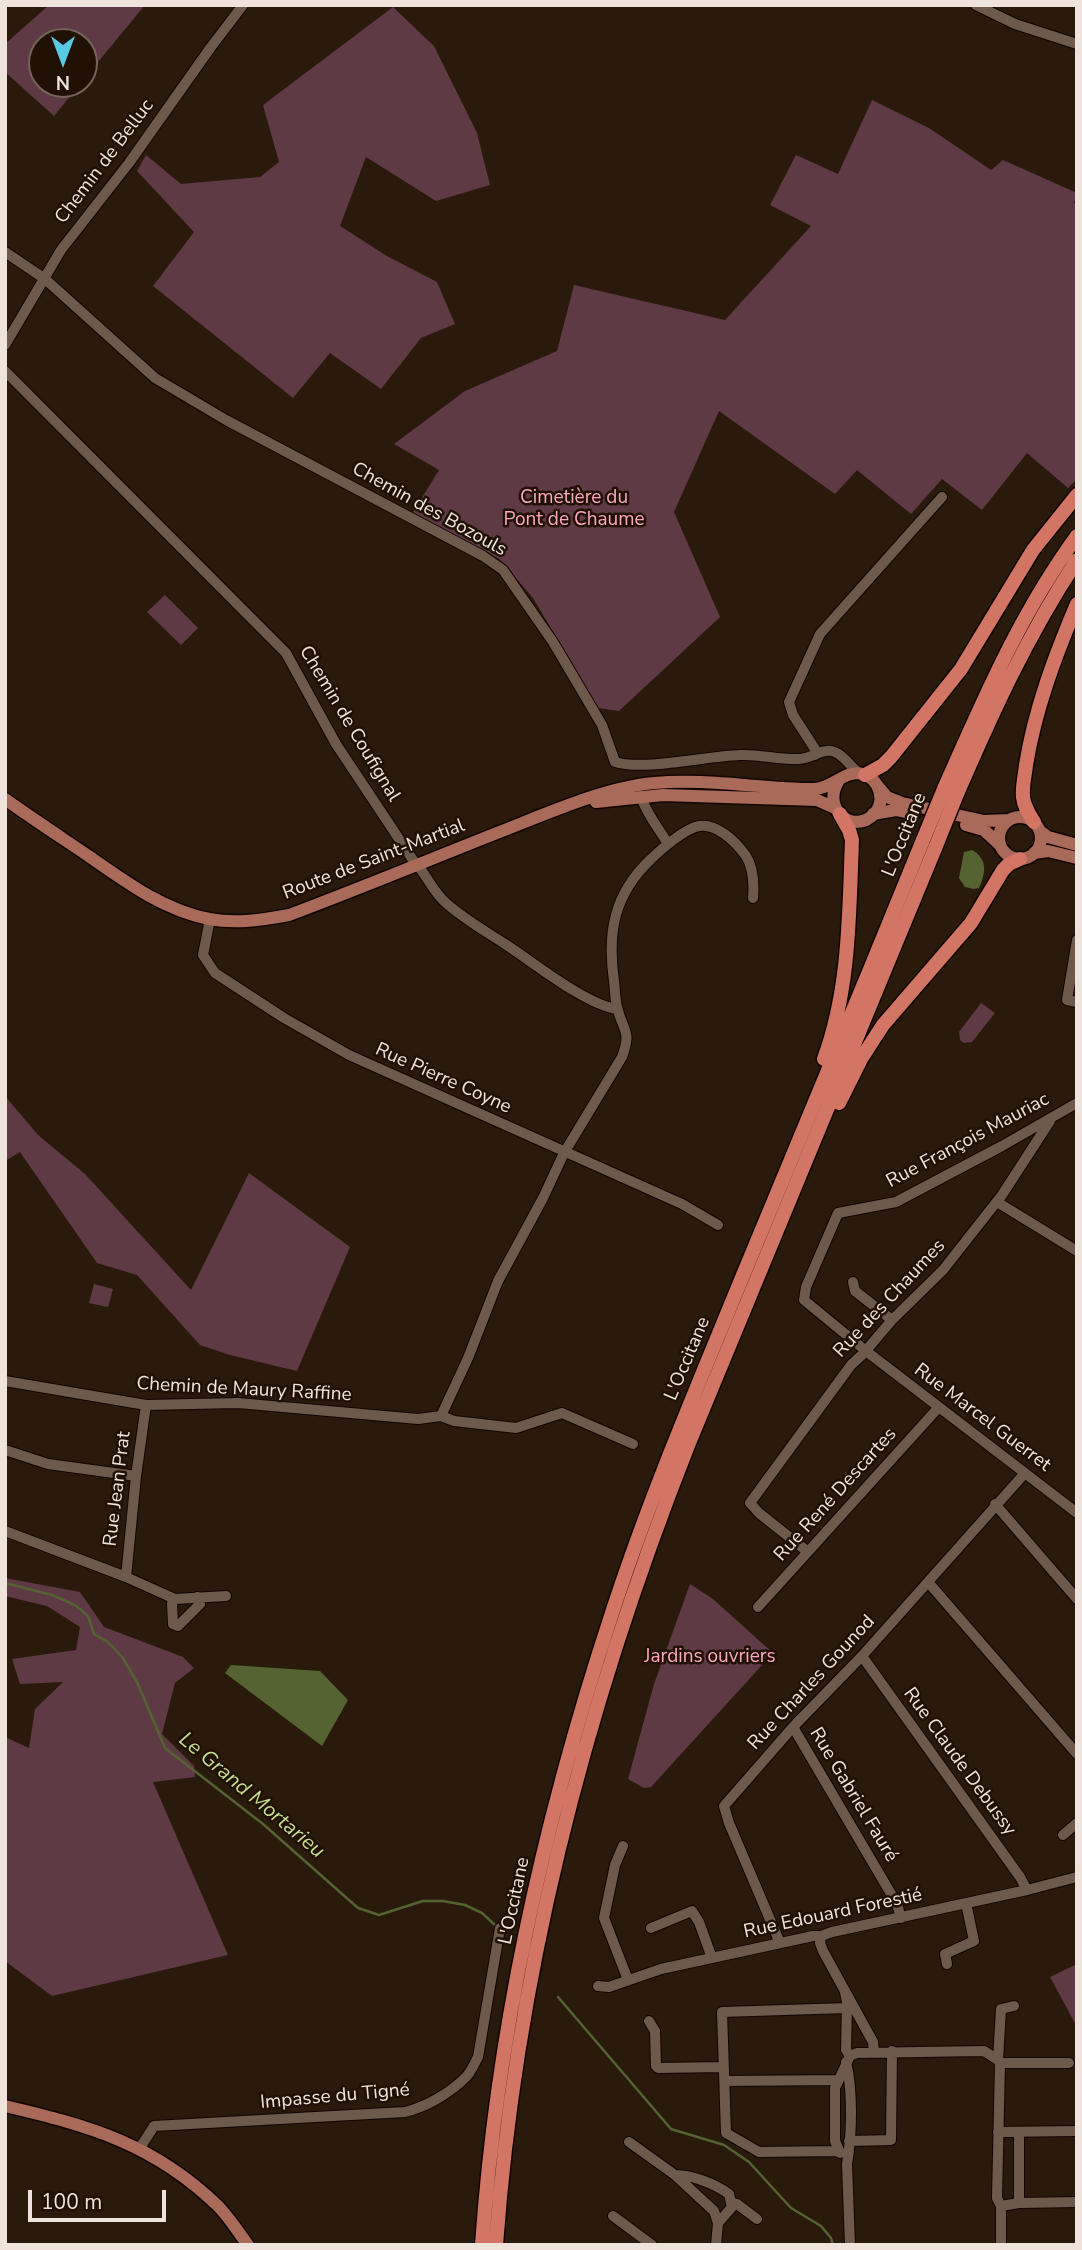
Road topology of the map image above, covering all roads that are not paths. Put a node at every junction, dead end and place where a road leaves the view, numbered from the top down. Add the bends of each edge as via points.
1 (243, 5) edge
2 (976, 5) edge
3 (1077, 44) edge
4 (5, 252) edge
5 (45, 279) junction
6 (5, 345) edge
7 (5, 371) edge
8 (1077, 495) edge
9 (942, 497) dead end
10 (1077, 536) edge
11 (1077, 560) edge
12 (1077, 604) edge
13 (835, 752) junction
14 (815, 755) junction
15 (862, 774) junction
16 (839, 781) junction
17 (710, 783) junction
18 (877, 785) junction
19 (951, 792) junction
20 (663, 795) junction
21 (642, 796) junction
22 (5, 799) edge
23 (574, 804) junction
24 (837, 811) junction
25 (873, 814) junction
26 (654, 820) junction
27 (1009, 820) junction
28 (1037, 826) junction
29 (999, 844) junction
30 (668, 845) junction
31 (1077, 845) edge
32 (1034, 853) junction
33 (1077, 858) edge
34 (1020, 859) junction
35 (418, 864) junction
36 (753, 898) dead end
37 (210, 919) junction
38 (1077, 940) edge
39 (1077, 1002) edge
40 (617, 1009) junction
41 (1077, 1102) edge
42 (1052, 1118) junction
43 (808, 1137) junction
44 (564, 1153) junction
45 (997, 1202) junction
46 (718, 1224) dead end
47 (1077, 1251) edge
48 (853, 1282) dead end
49 (892, 1320) junction
50 (866, 1351) junction
51 (5, 1381) edge
52 (146, 1405) junction
53 (939, 1407) junction
54 (441, 1416) junction
55 (634, 1444) dead end
56 (5, 1450) edge
57 (1025, 1473) junction
58 (136, 1476) junction
59 (995, 1504) junction
60 (1077, 1513) edge
61 (5, 1531) edge
62 (808, 1552) junction
63 (126, 1577) junction
64 (928, 1581) junction
65 (226, 1596) dead end
66 (197, 1597) junction
67 (175, 1599) junction
68 (1077, 1599) edge
69 (758, 1607) dead end
70 (862, 1656) junction
71 (793, 1727) junction
72 (1077, 1754) edge
73 (1077, 1823) edge
74 (1062, 1835) dead end
75 (623, 1846) dead end
76 (1077, 1877) edge
77 (1027, 1890) junction
78 (966, 1903) junction
79 (901, 1918) junction
80 (500, 1928) dead end
81 (652, 1928) dead end
82 (821, 1936) junction
83 (780, 1943) junction
84 (712, 1958) junction
85 (947, 1964) dead end
86 (628, 1980) junction
87 (598, 1986) dead end
88 (845, 1992) junction
89 (1014, 2006) dead end
90 (847, 2008) junction
91 (649, 2021) dead end
92 (892, 2052) junction
93 (874, 2053) junction
94 (848, 2059) junction
95 (999, 2062) junction
96 (1069, 2063) dead end
97 (724, 2067) junction
98 (838, 2080) junction
99 (725, 2081) junction
100 (5, 2106) edge
101 (1077, 2131) edge
102 (998, 2132) junction
103 (1019, 2132) junction
104 (849, 2141) junction
105 (629, 2142) dead end
106 (140, 2148) junction
107 (838, 2151) junction
108 (847, 2164) junction
109 (675, 2175) junction
110 (1077, 2202) edge
111 (732, 2203) junction
112 (1019, 2203) junction
113 (1001, 2206) junction
114 (613, 2216) dead end
115 (757, 2219) dead end
116 (718, 2223) junction
117 (248, 2245) edge
118 (482, 2245) edge
119 (496, 2245) edge
120 (652, 2245) edge
121 (716, 2245) edge
122 (850, 2245) edge
123 (1001, 2245) edge

1 - 5 street, Chemin de Belluc via 61,250
2 - 3 street via 1015,24
4 - 5 street, Chemin des Bozouls
5 - 6 street, Chemin de Belluc
5 - 14 street, Chemin des Bozouls via 155,378 503,570 595,713 615,762 644,764 738,755 795,760
7 - 35 street, Chemin de Coufignal via 286,653 336,744
8 - 15 highway via 1033,550 961,669 891,757
9 - 14 street via 820,634 789,702
10 - 19 highway, L'Occitane via 1009,645 985,695
11 - 19 highway, L'Occitane via 1032,633
12 - 28 highway via 1035,719 1029,750 1023,797
13 - 14 street, Chemin des Bozouls
13 - 15 street
13 - 16 street via 840,762
15 - 16 main road
15 - 18 main road
16 - 17 main road, Route de Saint-Martial via 817,789
16 - 24 main road via 832,795
17 - 21 main road via 650,788
17 - 23 main road, Route de Saint-Martial via 650,783
18 - 25 main road via 880,800
18 - 27 main road via 887,797 902,803 984,821
19 - 43 highway, L'Occitane, bridge
20 - 21 main road, Route de Saint-Martial
20 - 24 main road, Route de Saint-Martial via 817,800
20 - 26 street via 654,803
21 - 23 main road, Route de Saint-Martial
21 - 26 street
22 - 37 main road, Route de Saint-Martial via 137,889 184,913
23 - 35 main road, Route de Saint-Martial
24 - 25 main road via 853,821
24 - 43 highway via 852,840 846,970 830,1042 813,1088
25 - 29 main road via 896,810 975,827
26 - 30 street
27 - 28 main road via 1021,817
27 - 29 main road via 1000,830
28 - 31 main road via 1042,835
28 - 32 main road via 1040,843
29 - 34 main road via 1007,855
30 - 36 street via 695,826 720,830 747,858
30 - 40 street via 650,860 616,909 611,957
32 - 33 main road via 1048,851
32 - 34 main road
34 - 43 highway via 1003,870 971,923 883,1025 836,1108
35 - 37 main road, Route de Saint-Martial via 289,915 258,921
35 - 40 street, Chemin de Coufignal via 436,893 453,909 570,987
37 - 44 street, Rue Pierre Coyne via 203,956 215,973 349,1055
38 - 39 street via 1066,1000
40 - 44 street via 628,1040 622,1057
41 - 42 street, Rue François Mauriac
42 - 45 street, Rue des Chaumes
42 - 50 street, Rue François Mauriac via 896,1202 838,1213 804,1300
43 - 118 highway, L'Occitane via 651,1501 580,1716 552,1819 511,2015
43 - 119 highway, L'Occitane via 664,1505 593,1719 542,1927 525,2018
44 - 46 street, Rue Pierre Coyne
44 - 54 street via 498,1281
45 - 47 street
45 - 49 street, Rue des Chaumes via 943,1270
48 - 49 street via 855,1291
49 - 50 street, Rue des Chaumes
50 - 53 street, Rue Marcel Guerret
50 - 62 street, Rue des Chaumes via 750,1503
51 - 52 street, Chemin de Maury Raffine
52 - 54 street, Chemin de Maury Raffine via 238,1403 418,1419
52 - 58 street, Rue Jean Prat
53 - 57 street, Rue Marcel Guerret
53 - 62 street, Rue René Descartes
54 - 55 street, Chemin de Maury Raffine via 516,1428 562,1413
56 - 58 street via 48,1464
57 - 59 street, Rue Charles Gounod
57 - 60 street, Rue Marcel Guerret
58 - 63 street, Rue Jean Prat
59 - 64 street, Rue Charles Gounod
59 - 68 street
61 - 63 street
62 - 69 street, Rue René Descartes
63 - 67 street
64 - 70 street, Rue Charles Gounod
64 - 72 street
65 - 66 street
66 - 67 street
66 - 67 street via 200,1604 178,1626 173,1624
70 - 71 street, Rue Charles Gounod
70 - 77 street, Rue Claude Debussy
71 - 79 street, Rue Gabriel Fauré
71 - 83 street, Rue Charles Gounod via 724,1806
73 - 74 street
75 - 86 street via 604,1918
76 - 77 street, Rue Edouard Forestié
77 - 78 street, Rue Edouard Forestié
78 - 79 street, Rue Edouard Forestié
78 - 85 street via 974,1941 946,1954
79 - 82 street, Rue Edouard Forestié
80 - 106 street, Impasse du Tigné via 478,2057 468,2076 447,2092 405,2112 154,2126
81 - 84 street via 692,1910
82 - 83 street, Rue Edouard Forestié
82 - 88 street via 823,1951
83 - 84 street, Rue Edouard Forestié
84 - 86 street, Rue Edouard Forestié
86 - 87 street, Rue Edouard Forestié
88 - 90 street
88 - 93 street via 873,2042
89 - 95 street via 1001,2009
90 - 94 street
90 - 97 street via 722,2012
91 - 97 street via 655,2031 659,2068
92 - 93 street
92 - 95 street via 984,2051
92 - 104 street via 891,2140
93 - 94 street via 857,2053
94 - 98 street
94 - 104 street
95 - 96 street
95 - 102 street
97 - 99 street
98 - 99 street
98 - 107 street
99 - 107 street via 726,2133 759,2152
100 - 106 main road via 103,2132
101 - 103 street
102 - 103 street
102 - 113 street via 997,2198
103 - 112 street
104 - 108 street
105 - 109 street
106 - 117 main road via 220,2208
107 - 108 street
108 - 122 street
109 - 111 street via 720,2188
109 - 116 street via 714,2211
110 - 112 street
111 - 115 street
111 - 116 street
112 - 113 street
113 - 123 street
114 - 120 street
116 - 121 street

